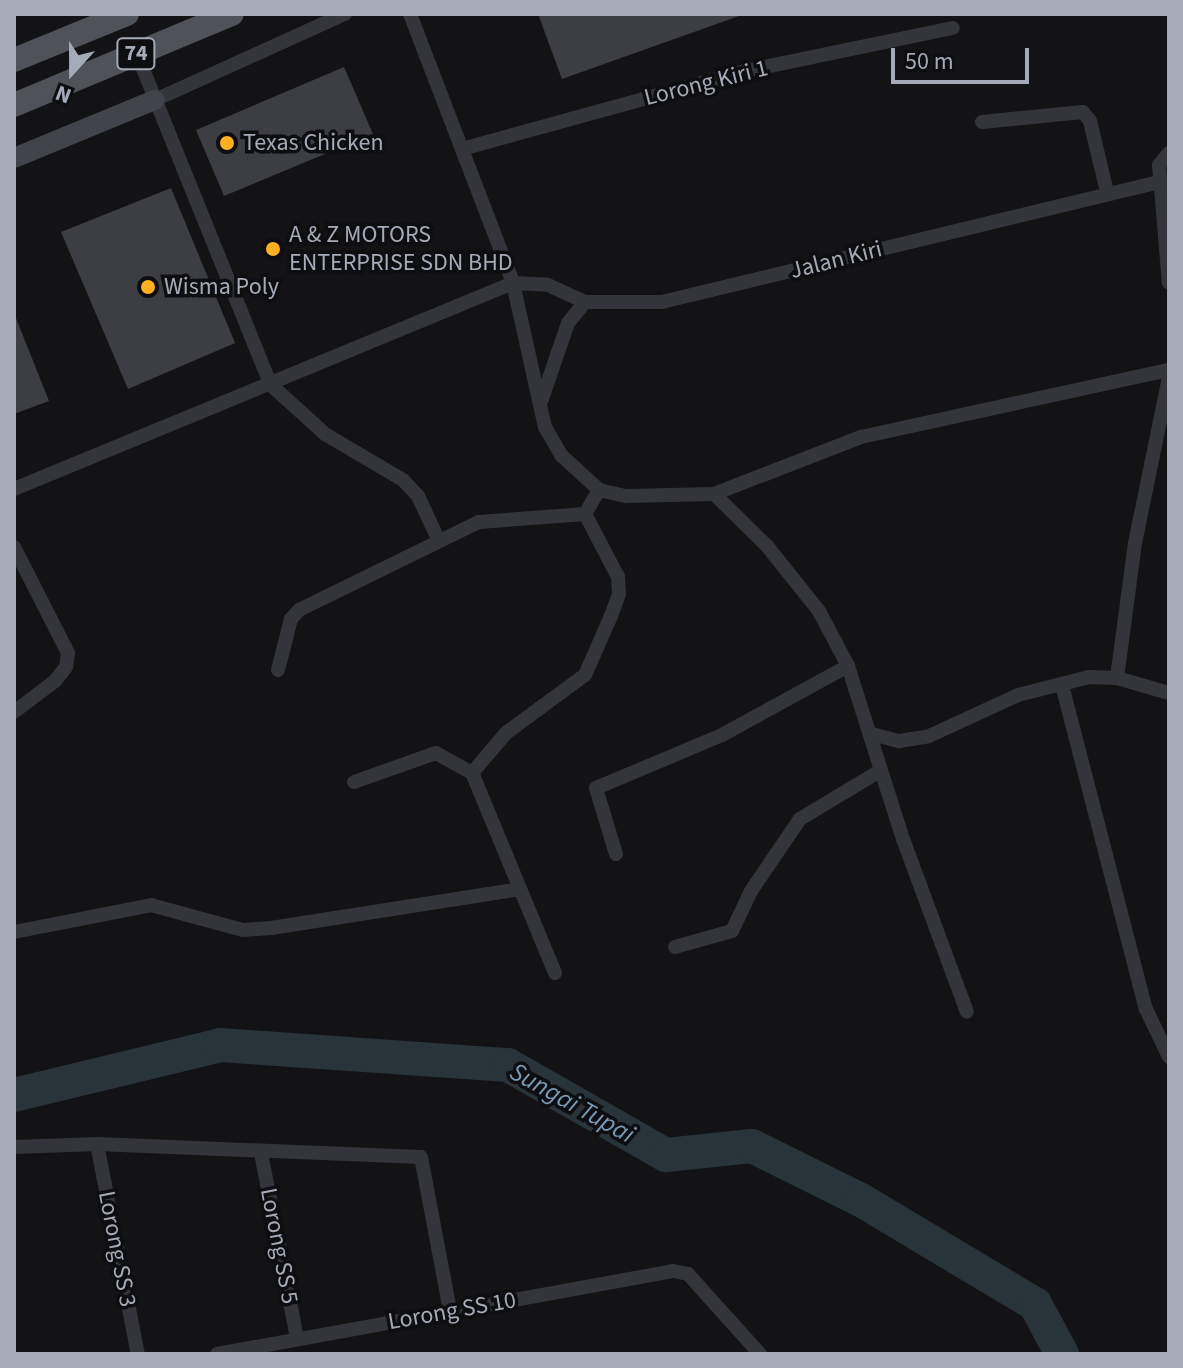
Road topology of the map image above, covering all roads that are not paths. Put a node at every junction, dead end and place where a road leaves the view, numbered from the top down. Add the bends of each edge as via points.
1 (232, 14) edge
2 (345, 14) edge
3 (410, 14) edge
4 (118, 16) edge
5 (953, 28) dead end
6 (137, 54) junction
7 (14, 60) edge
8 (155, 100) junction
9 (14, 105) edge
10 (982, 122) dead end
11 (462, 149) junction
12 (1169, 153) edge
13 (14, 158) edge
14 (1159, 182) junction
15 (1107, 192) junction
16 (513, 283) junction
17 (1169, 283) edge
18 (585, 302) junction
19 (1169, 370) edge
20 (1169, 378) edge
21 (271, 385) junction
22 (541, 401) junction
23 (14, 489) edge
24 (599, 490) junction
25 (714, 494) junction
26 (585, 514) junction
27 (438, 539) junction
28 (14, 547) edge
29 (848, 666) junction
30 (278, 670) dead end
31 (1117, 678) junction
32 (1062, 685) junction
33 (1169, 693) edge
34 (14, 712) edge
35 (872, 734) junction
36 (880, 771) junction
37 (472, 773) junction
38 (354, 782) dead end
39 (616, 854) dead end
40 (520, 889) junction
41 (14, 932) edge
42 (675, 947) dead end
43 (555, 973) dead end
44 (967, 1012) dead end
45 (1169, 1057) edge
46 (97, 1144) junction
47 (14, 1147) edge
48 (261, 1153) junction
49 (450, 1310) junction
50 (297, 1339) junction
51 (138, 1354) edge
52 (217, 1354) edge
53 (760, 1354) edge

1 - 6 main road, 74
2 - 8 street
3 - 11 street
4 - 7 main road, 74
5 - 11 street, Lorong Kiri 1 via 745,71
6 - 8 street
6 - 9 main road, 74
8 - 13 street
8 - 21 street
10 - 15 street via 1083,112 1090,121
11 - 16 street
12 - 14 street via 1159,165
14 - 15 street, Jalan Kiri
14 - 17 street
15 - 18 street, Jalan Kiri via 686,297
16 - 18 street, Jalan Kiri via 548,285
16 - 21 street
16 - 22 street
18 - 22 street via 568,323
19 - 25 street via 861,437
20 - 31 street via 1135,543
21 - 23 street
21 - 27 street via 325,434 403,480 418,496
22 - 24 street via 545,427 561,455
24 - 25 street via 626,496
24 - 26 street
25 - 29 street via 767,546 819,611
26 - 27 street via 479,522
26 - 37 street via 618,577 611,616 585,675 506,733
27 - 30 street via 299,610 291,619
28 - 34 street via 68,653 55,681
29 - 35 street
29 - 39 street via 722,735 601,785 596,794
31 - 32 street via 1089,677
31 - 33 street
32 - 35 street via 1018,695 929,736 899,741
32 - 45 street via 1146,1009
35 - 36 street
36 - 42 street via 800,819 751,891 732,931
36 - 44 street
37 - 38 street via 436,753
37 - 40 street
40 - 41 street via 271,928 243,930 151,905
40 - 43 street
46 - 47 street
46 - 48 street
46 - 51 street, Lorong SS 3
48 - 49 street via 414,1155 425,1162
48 - 50 street, Lorong SS 5
49 - 50 street, Lorong SS 10
49 - 53 street, Lorong SS 10 via 673,1271 688,1274
50 - 52 street, Lorong SS 10

